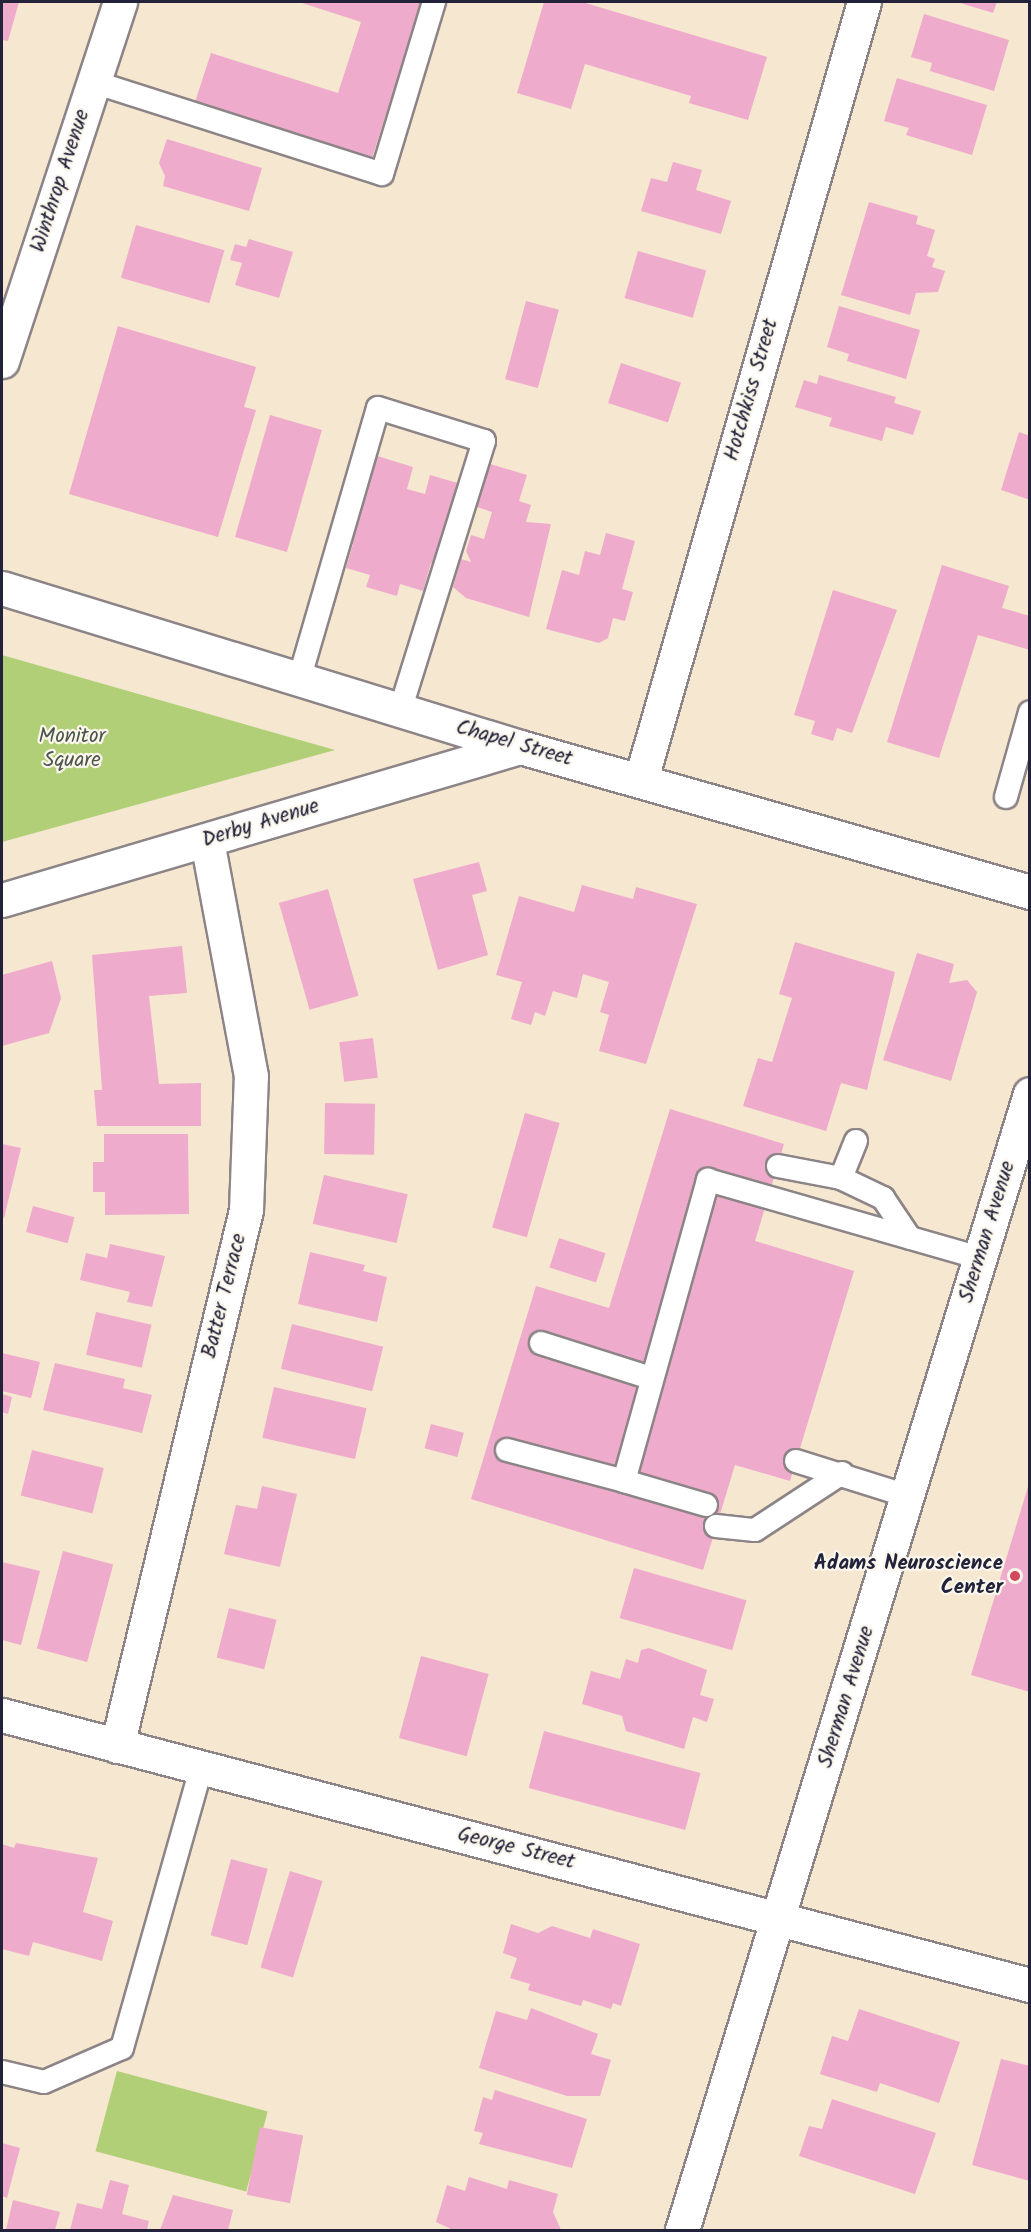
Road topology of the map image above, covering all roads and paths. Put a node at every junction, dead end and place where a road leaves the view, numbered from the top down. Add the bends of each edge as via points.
1 (120, 2) edge
2 (434, 2) edge
3 (864, 2) edge
4 (94, 82) junction
5 (2, 361) edge
6 (2, 588) edge
7 (299, 680) junction
8 (400, 711) junction
9 (1029, 712) edge
10 (520, 747) junction
11 (641, 779) junction
12 (1006, 797) dead end
13 (207, 840) junction
14 (1029, 892) edge
15 (2, 900) edge
16 (1029, 1094) edge
17 (856, 1141) dead end
18 (778, 1166) dead end
19 (841, 1178) junction
20 (910, 1238) junction
21 (980, 1258) junction
22 (541, 1343) dead end
23 (651, 1378) junction
24 (507, 1450) dead end
25 (796, 1461) dead end
26 (842, 1473) junction
27 (624, 1481) junction
28 (908, 1496) junction
29 (706, 1505) dead end
30 (716, 1526) dead end
31 (2, 1715) edge
32 (117, 1746) junction
33 (201, 1769) junction
34 (781, 1916) junction
35 (1029, 1985) edge
36 (2, 2072) edge
37 (682, 2230) edge

1 - 4 main road, Winthrop Avenue
2 - 4 lane via 382,174
3 - 11 main road, Hotchkiss Street
4 - 5 main road, Winthrop Avenue
6 - 7 main road, Chapel Street
7 - 8 main road, Chapel Street
7 - 8 lane via 378,408 484,441
8 - 10 main road, Chapel Street
9 - 12 lane
10 - 11 main road, Chapel Street
10 - 13 main road, Derby Avenue
11 - 14 main road, Chapel Street
13 - 15 main road, Derby Avenue
13 - 32 main road, Batter Terrace via 251,1076 246,1210
16 - 21 main road, Sherman Avenue
17 - 19 lane
18 - 19 lane
19 - 20 lane via 883,1198
20 - 21 lane
20 - 23 lane via 708,1180
21 - 28 main road, Sherman Avenue
22 - 23 lane
23 - 27 lane
24 - 27 lane
25 - 26 lane
26 - 28 lane
26 - 30 lane via 755,1530
27 - 29 lane
28 - 34 main road, Sherman Avenue
31 - 32 main road, George Street
32 - 33 main road, George Street
33 - 34 main road, George Street
33 - 36 lane via 122,2048 44,2082
34 - 35 main road, George Street
34 - 37 main road, Sherman Avenue

